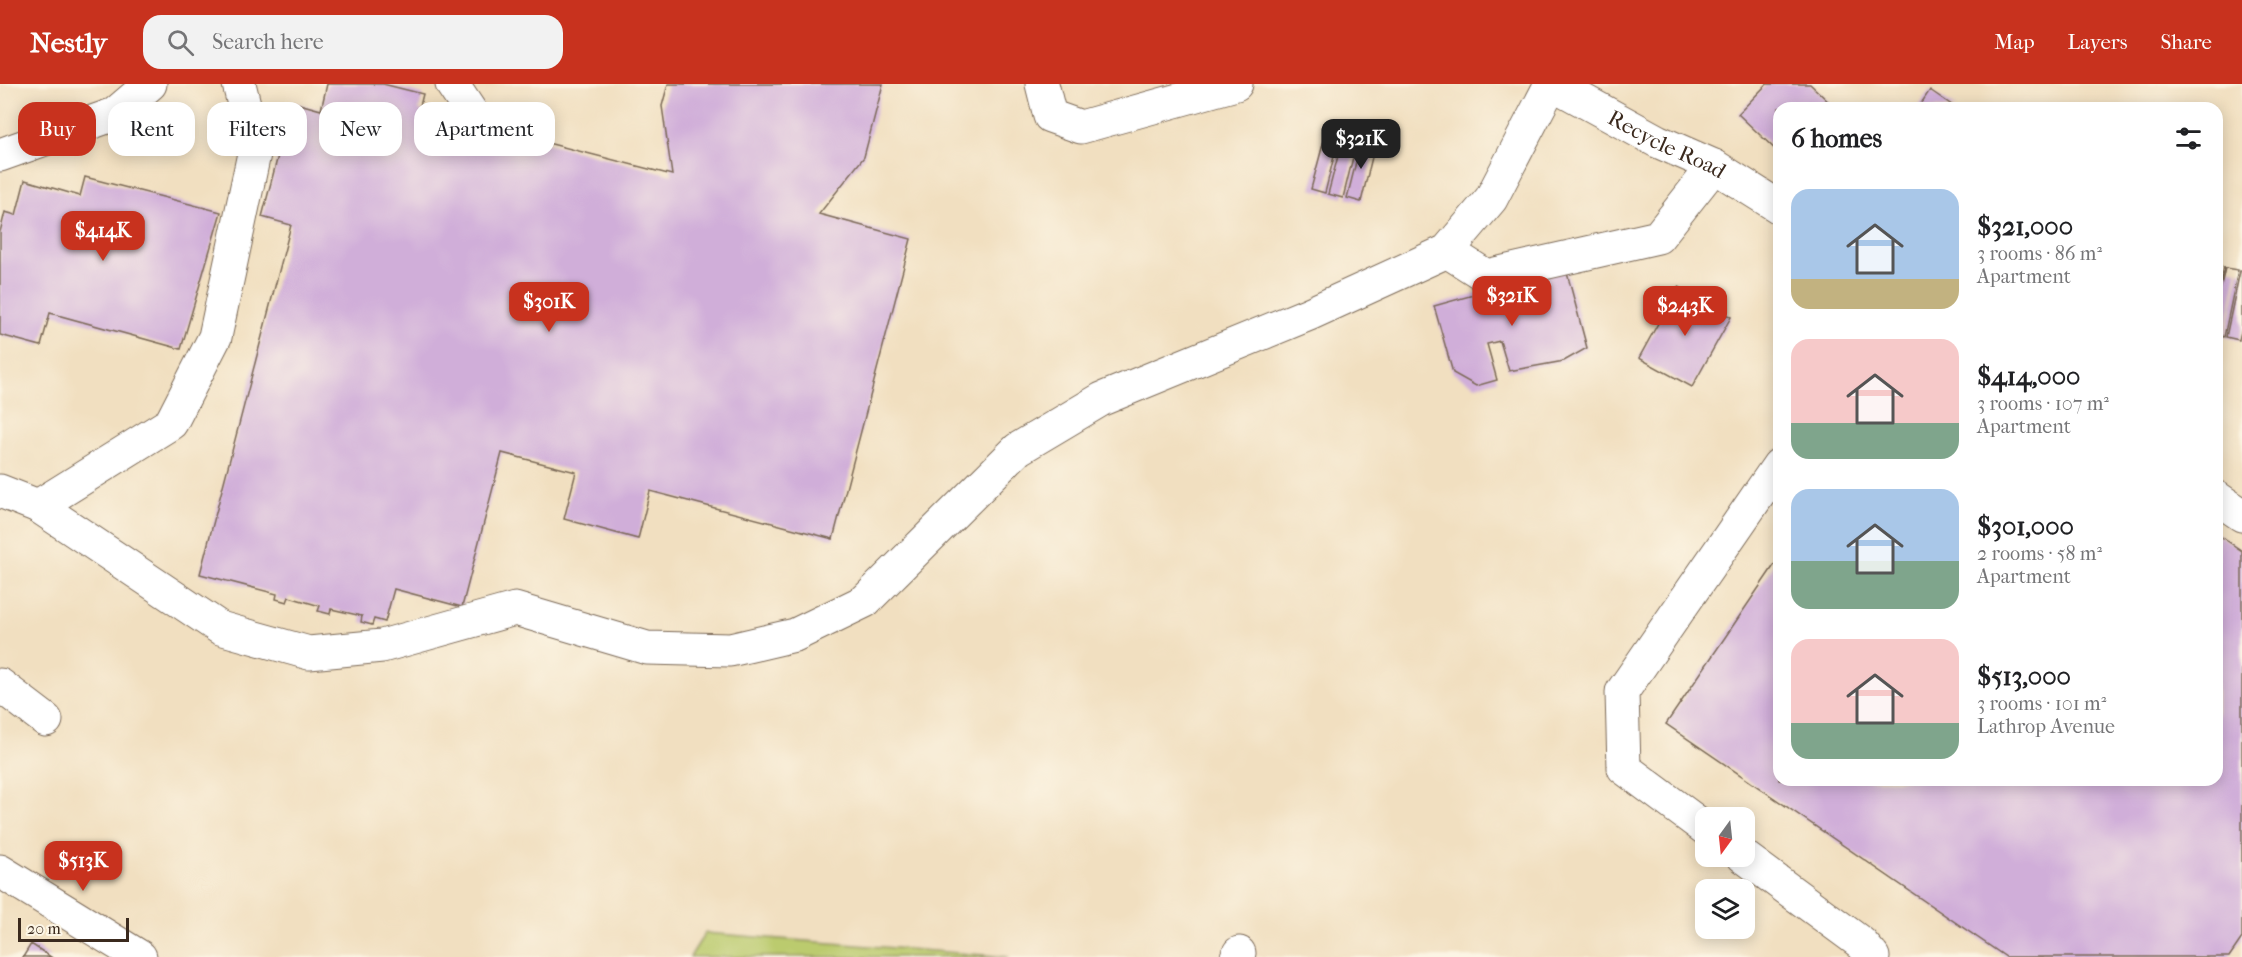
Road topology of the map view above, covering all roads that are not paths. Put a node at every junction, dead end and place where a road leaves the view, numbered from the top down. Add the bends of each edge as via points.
1 (150, 84) edge
2 (239, 84) edge
3 (452, 84) edge
4 (1042, 84) edge
5 (1236, 84) edge
6 (1552, 84) edge
7 (464, 102) edge
8 (0, 155) edge
9 (1714, 166) junction
10 (1773, 203) edge
11 (1447, 251) junction
12 (1773, 474) edge
13 (0, 491) edge
14 (2223, 502) edge
15 (38, 506) junction
16 (2242, 515) edge
17 (0, 685) edge
18 (46, 720) dead end
19 (1695, 821) edge
20 (1755, 865) edge
21 (0, 871) edge
22 (140, 957) edge
23 (1873, 957) edge

1 - 8 street via 115,114
2 - 15 street via 255,149 215,337 171,423
3 - 7 street
4 - 5 street via 1050,116 1081,127
6 - 9 street, Recycle Road via 1657,141
6 - 11 street via 1491,199
9 - 10 street, Recycle Road
9 - 11 street via 1658,237 1486,276
11 - 15 street via 1310,314 1102,399 1018,449 865,601 795,635 729,650 646,648 515,609 382,646 309,653 220,628
12 - 19 street via 1622,692 1624,768
13 - 15 street
14 - 16 street
17 - 18 street
20 - 23 street via 1861,943
21 - 22 street

